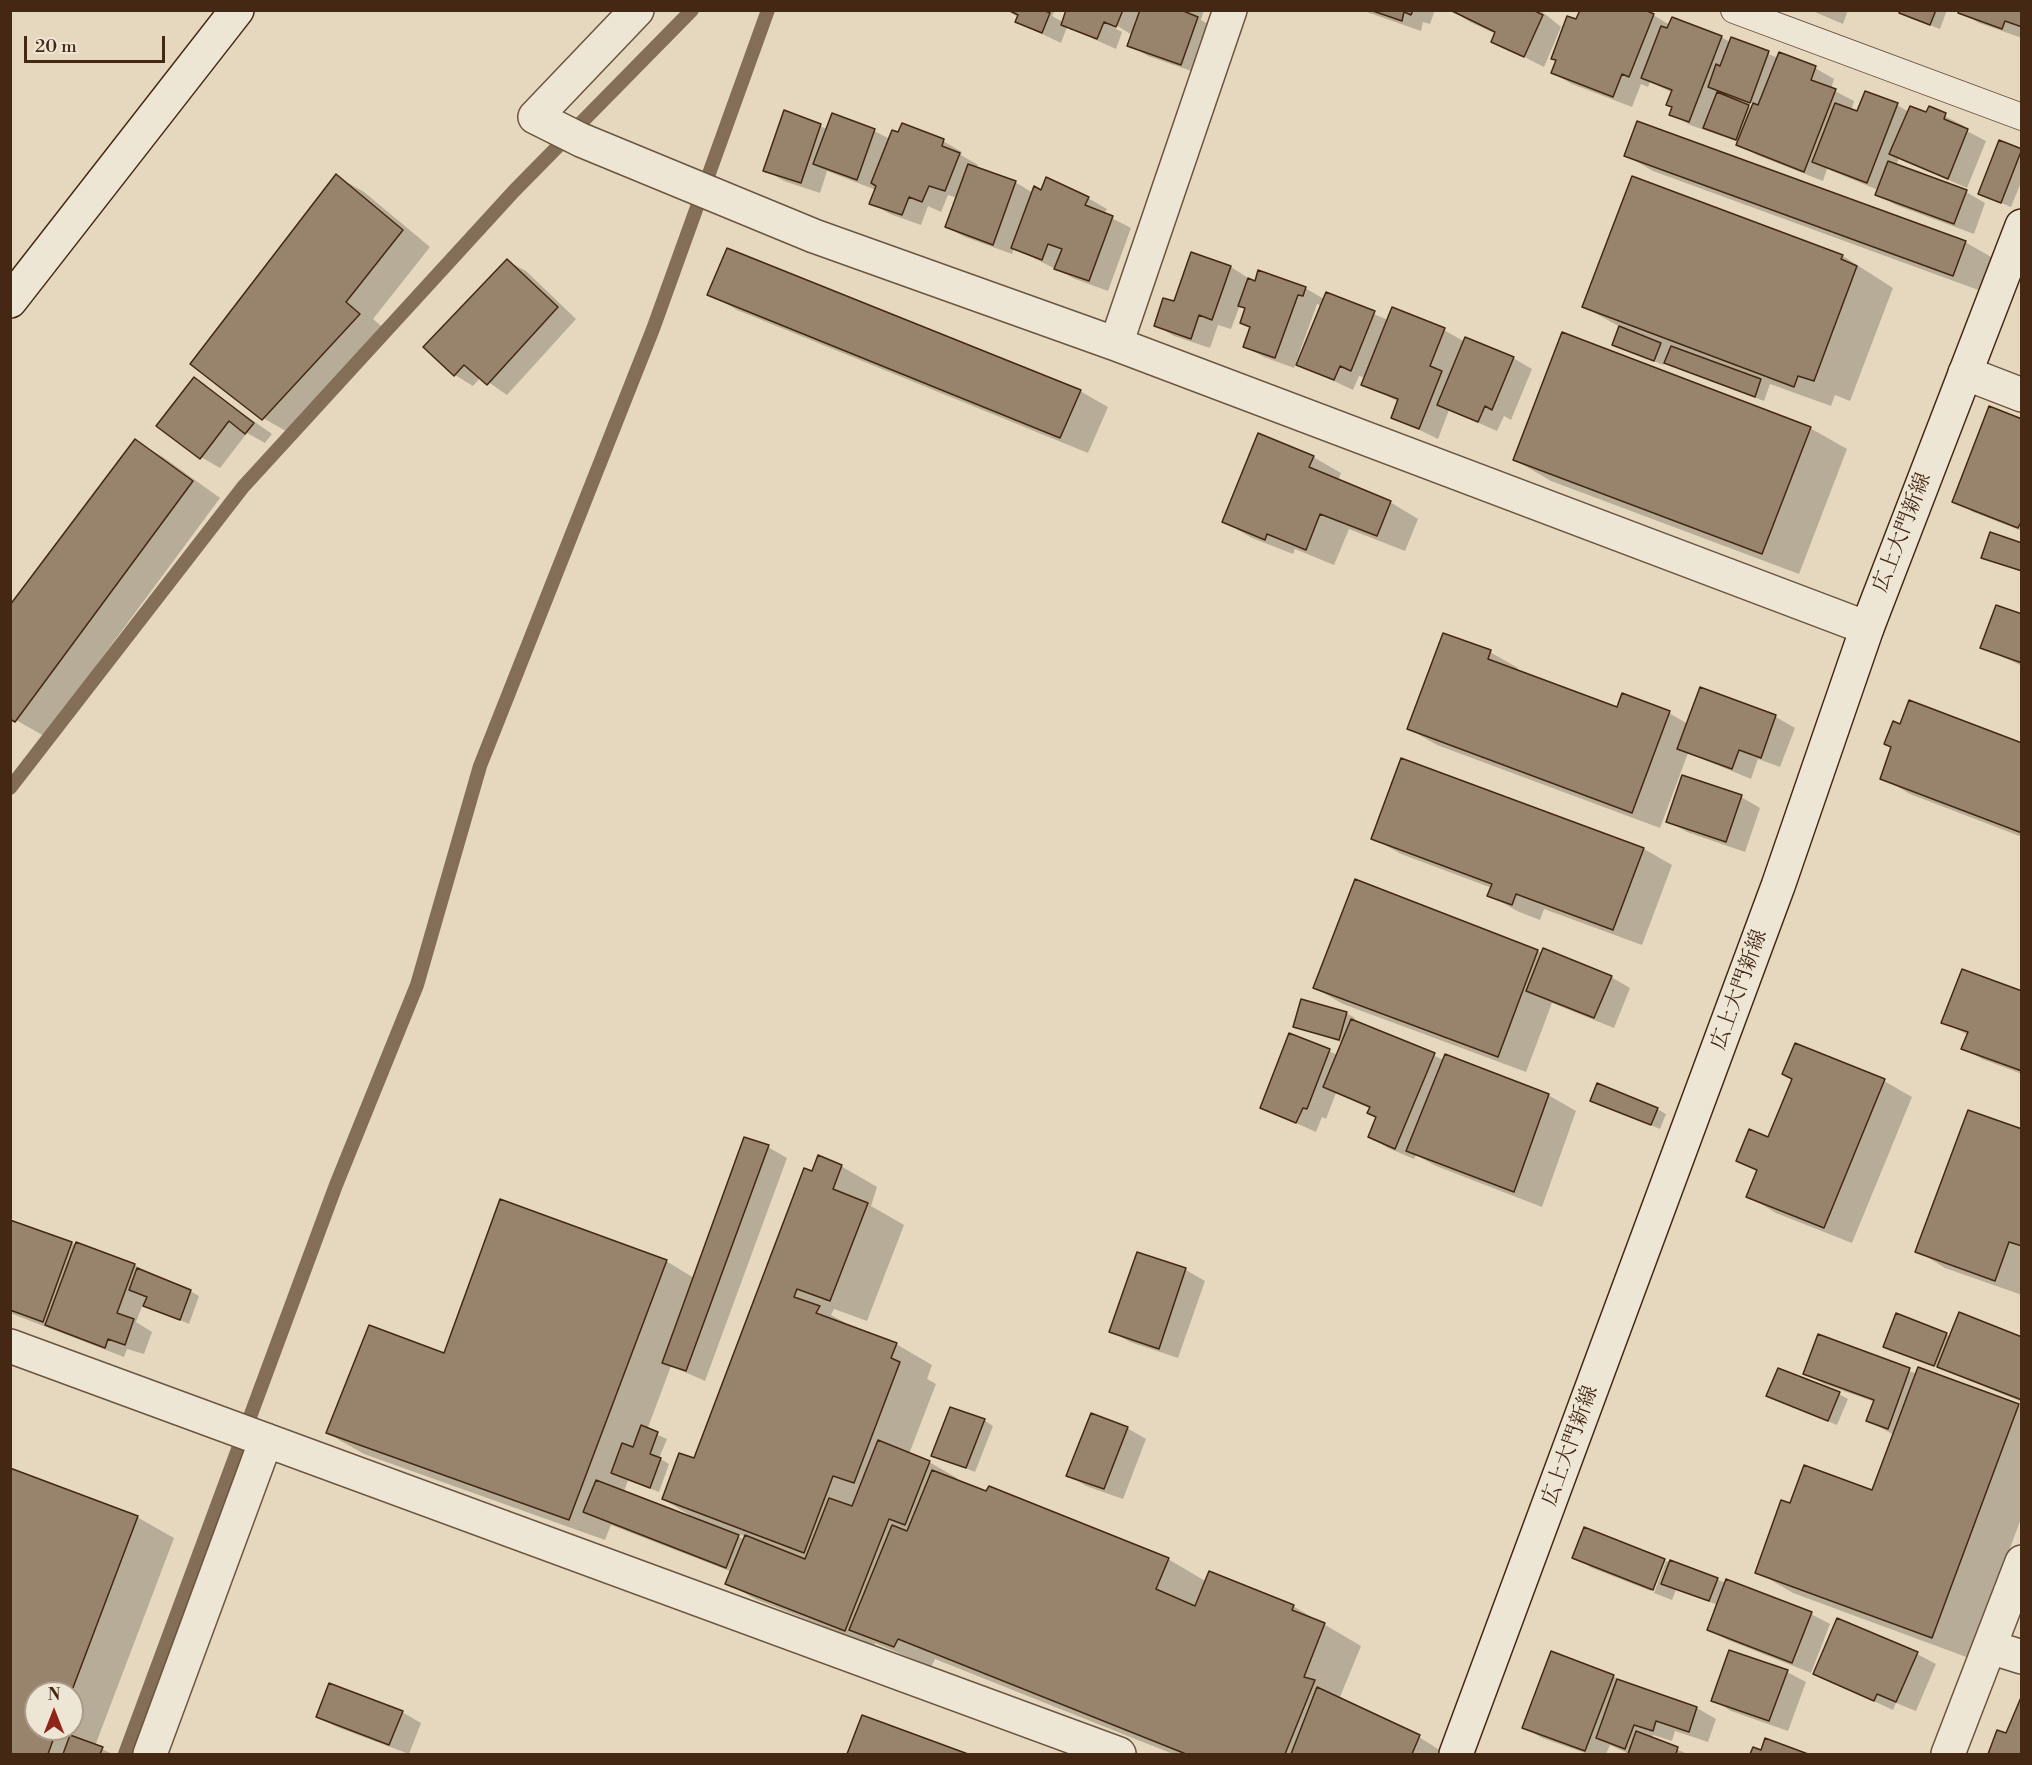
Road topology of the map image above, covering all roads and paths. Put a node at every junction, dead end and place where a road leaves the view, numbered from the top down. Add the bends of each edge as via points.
1 (237, 10) edge
2 (637, 10) edge
3 (1230, 10) edge
4 (1734, 10) edge
5 (2022, 117) edge
6 (2022, 226) edge
7 (10, 301) edge
8 (1116, 344) junction
9 (1965, 373) junction
10 (2022, 394) edge
11 (1867, 628) junction
12 (10, 1346) edge
13 (266, 1440) junction
14 (2022, 1562) edge
15 (1990, 1647) junction
16 (2022, 1657) edge
17 (150, 1755) edge
18 (1119, 1755) edge
19 (1456, 1755) edge
20 (1948, 1755) edge

1 - 7 street
2 - 8 street via 535,117 814,236
3 - 8 street
4 - 5 lane
6 - 9 street, 広上大門新線
8 - 11 street
9 - 10 street
9 - 11 street, 広上大門新線
11 - 19 street, 広上大門新線 via 1778,886
12 - 13 street
13 - 17 street
13 - 18 street
14 - 15 street
15 - 16 street
15 - 20 street

